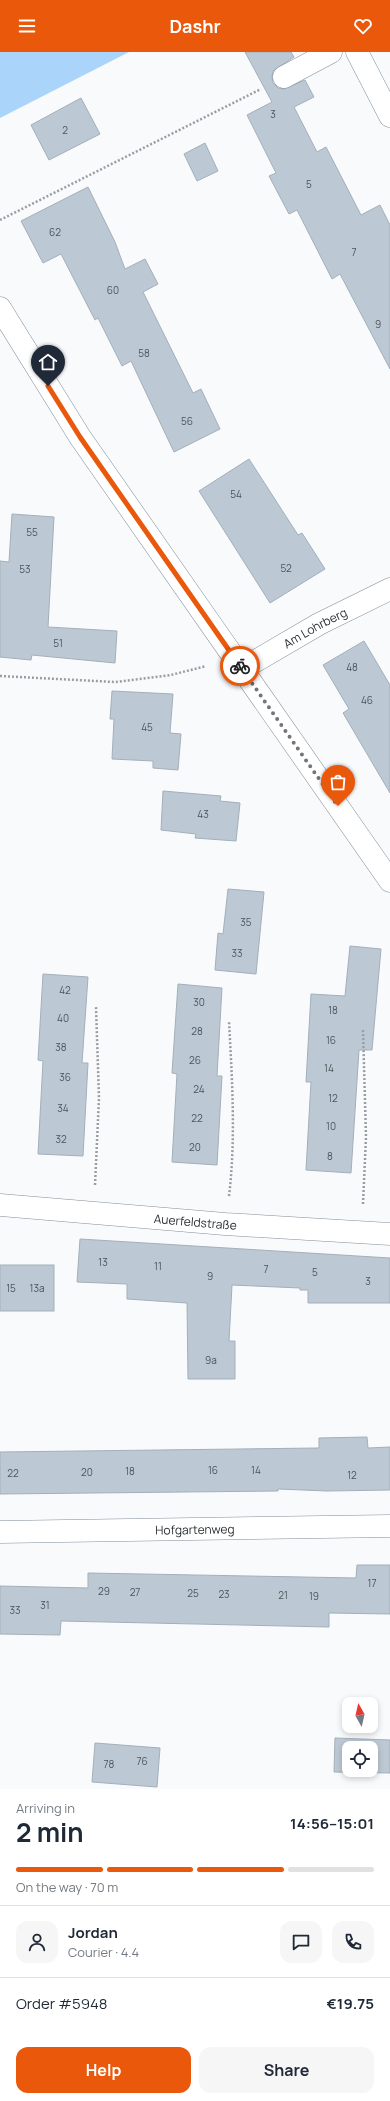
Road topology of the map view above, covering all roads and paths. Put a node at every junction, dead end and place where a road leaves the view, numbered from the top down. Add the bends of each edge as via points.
1 (331, 52) edge
2 (357, 52) edge
3 (284, 77) joint
4 (390, 116) edge
5 (0, 220) edge
6 (0, 308) edge
7 (390, 589) edge
8 (238, 664) junction
9 (0, 676) edge
10 (390, 881) edge
11 (96, 1008) dead end
12 (229, 1021) dead end
13 (363, 1030) dead end
14 (97, 1157) dead end
15 (232, 1167) dead end
16 (364, 1184) dead end
17 (0, 1205) edge
18 (390, 1234) edge
19 (390, 1526) edge
20 (0, 1532) edge

1 - 3 street
2 - 4 street
3 - 5 path
6 - 8 street via 80,437
7 - 8 street, Am Lohrberg
8 - 9 path via 115,682
8 - 10 street
11 - 14 path via 99,1098
12 - 15 path via 233,1108
13 - 16 path via 366,1137
17 - 18 street, Auerfeldstraße via 225,1224
19 - 20 street, Hofgartenweg

